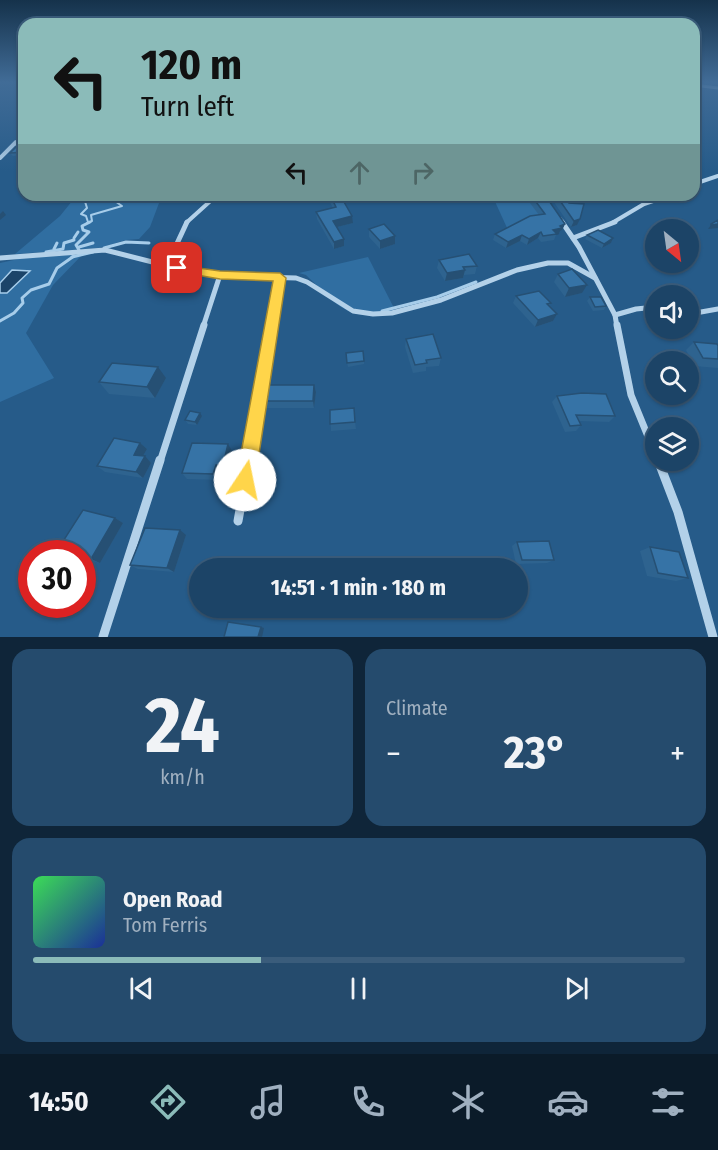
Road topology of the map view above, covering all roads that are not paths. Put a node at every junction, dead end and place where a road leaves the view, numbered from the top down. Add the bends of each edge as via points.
1 (18, 141) edge
2 (0, 158) edge
3 (718, 176) edge
4 (700, 182) edge
5 (210, 201) edge
6 (656, 201) edge
7 (553, 209) edge
8 (573, 238) junction
9 (583, 255) junction
10 (0, 258) edge
11 (568, 263) junction
12 (167, 265) junction
13 (220, 275) junction
14 (280, 278) junction
15 (595, 278) junction
16 (645, 308) edge
17 (699, 311) edge
18 (717, 312) edge
19 (615, 315) junction
20 (645, 429) edge
21 (661, 471) edge
22 (238, 521) dead end
23 (103, 637) edge
24 (713, 637) edge

1 - 2 street
3 - 4 street
5 - 12 street via 187,222
6 - 8 street via 602,229
7 - 8 street
8 - 9 street
9 - 11 street
9 - 15 street
10 - 12 street via 105,250
11 - 14 street via 524,268 441,300 386,314 353,311 304,280
11 - 15 street
12 - 13 street
13 - 14 street
13 - 23 street
14 - 22 street
15 - 19 street
16 - 19 street
17 - 18 street
19 - 20 street via 631,395
21 - 24 street via 678,512

